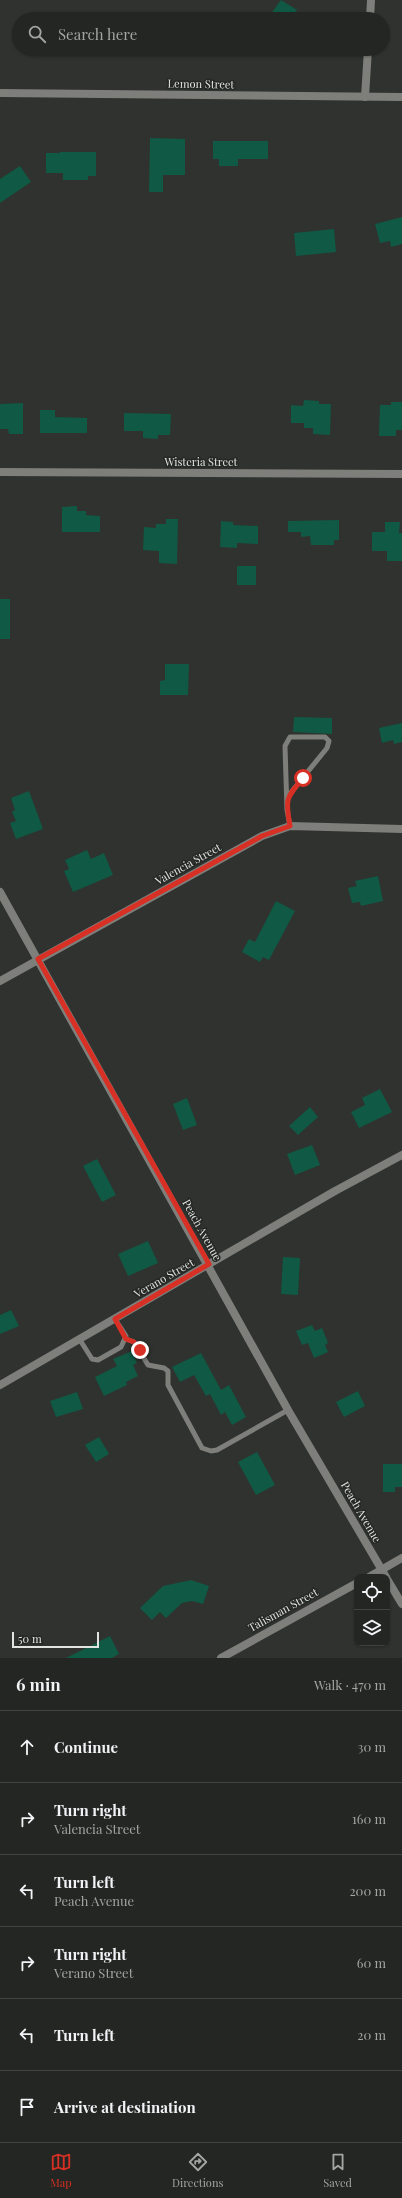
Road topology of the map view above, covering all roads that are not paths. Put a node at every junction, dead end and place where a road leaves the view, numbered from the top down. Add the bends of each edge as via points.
1 (372, 0) edge
2 (371, 12) edge
3 (368, 56) edge
4 (0, 93) edge
5 (365, 97) junction
6 (402, 97) edge
7 (0, 472) edge
8 (402, 474) edge
9 (288, 796) junction
10 (290, 826) junction
11 (402, 829) edge
12 (0, 892) edge
13 (38, 959) junction
14 (0, 980) edge
15 (402, 1155) edge
16 (209, 1264) junction
17 (115, 1319) junction
18 (126, 1339) junction
19 (80, 1340) junction
20 (0, 1385) edge
21 (288, 1410) junction
22 (402, 1558) edge
23 (384, 1574) edge
24 (386, 1574) edge
25 (390, 1584) edge
26 (354, 1585) edge
27 (402, 1604) edge
28 (221, 1658) edge

1 - 2 street
3 - 5 street
4 - 5 street, Lemon Street
5 - 6 street, Lemon Street
7 - 8 street, Wisteria Street
9 - 9 lane via 285,746 290,737 325,737 329,741 327,748
9 - 10 lane
10 - 11 street, Valencia Street
10 - 13 street, Valencia Street via 262,836
12 - 13 street, Peach Avenue
13 - 14 street, Valencia Street
13 - 16 street, Peach Avenue
15 - 16 street, Verano Street
16 - 17 street, Verano Street
16 - 21 street, Peach Avenue
17 - 18 lane
17 - 19 street, Verano Street
18 - 19 lane via 121,1347 98,1360 92,1359
18 - 21 lane via 134,1342 148,1365 168,1371 168,1385 202,1448 217,1450
19 - 20 street, Verano Street
21 - 23 street, Peach Avenue
22 - 24 street
25 - 27 street, Peach Avenue
26 - 28 street, Talisman Street

